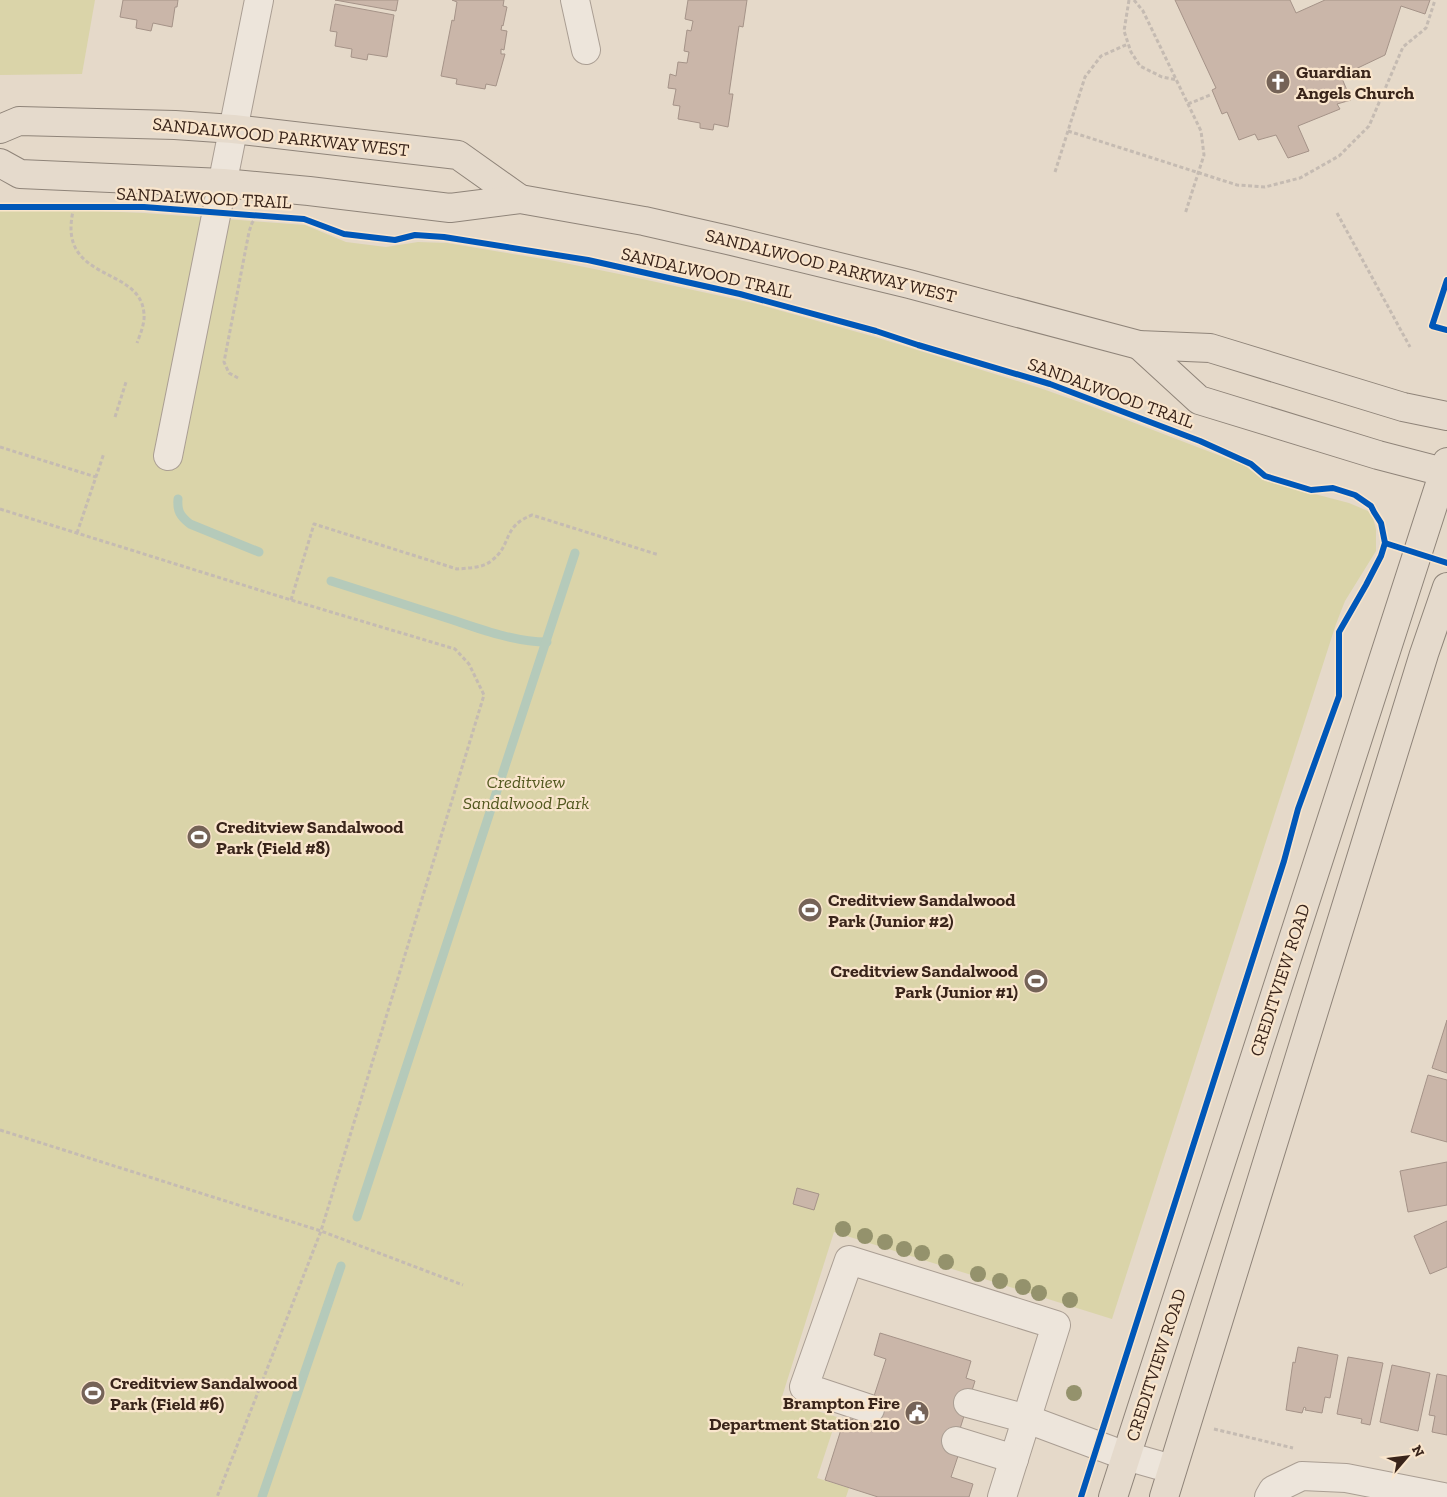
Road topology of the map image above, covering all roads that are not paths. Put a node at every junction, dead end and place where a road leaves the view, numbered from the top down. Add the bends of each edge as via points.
1 (259, 0) edge
2 (575, 0) edge
3 (586, 50) dead end
4 (0, 128) edge
5 (233, 129) junction
6 (0, 163) edge
7 (222, 183) junction
8 (520, 199) junction
9 (1139, 345) junction
10 (1447, 416) edge
11 (168, 456) dead end
12 (1446, 469) edge
13 (1447, 588) edge
14 (870, 1409) dead end
15 (1020, 1438) junction
16 (1126, 1456) junction
17 (1172, 1469) junction
18 (1002, 1497) edge
19 (1113, 1497) edge
20 (1164, 1497) edge
21 (1270, 1497) edge
22 (1442, 1497) edge

1 - 5 street
2 - 3 street
4 - 5 main road, SANDALWOOD PARKWAY WEST via 19,121
5 - 7 street
5 - 8 main road, SANDALWOOD PARKWAY WEST via 458,155
6 - 7 main road, SANDALWOOD PARKWAY WEST via 20,174
7 - 8 main road, SANDALWOOD PARKWAY WEST via 309,190 450,208
7 - 11 street
8 - 9 main road, SANDALWOOD PARKWAY WEST via 728,240
9 - 10 main road, SANDALWOOD PARKWAY WEST via 1210,348 1403,407
9 - 12 main road, SANDALWOOD PARKWAY WEST via 1200,400 1378,455
12 - 16 main road, CREDITVIEW ROAD
13 - 17 main road
14 - 15 street via 804,1387 849,1260 1056,1325
15 - 15 street via 963,1421
15 - 16 street
15 - 18 street
16 - 17 street
16 - 19 main road, CREDITVIEW ROAD
17 - 20 main road
21 - 22 street via 1273,1490 1302,1476 1346,1478

